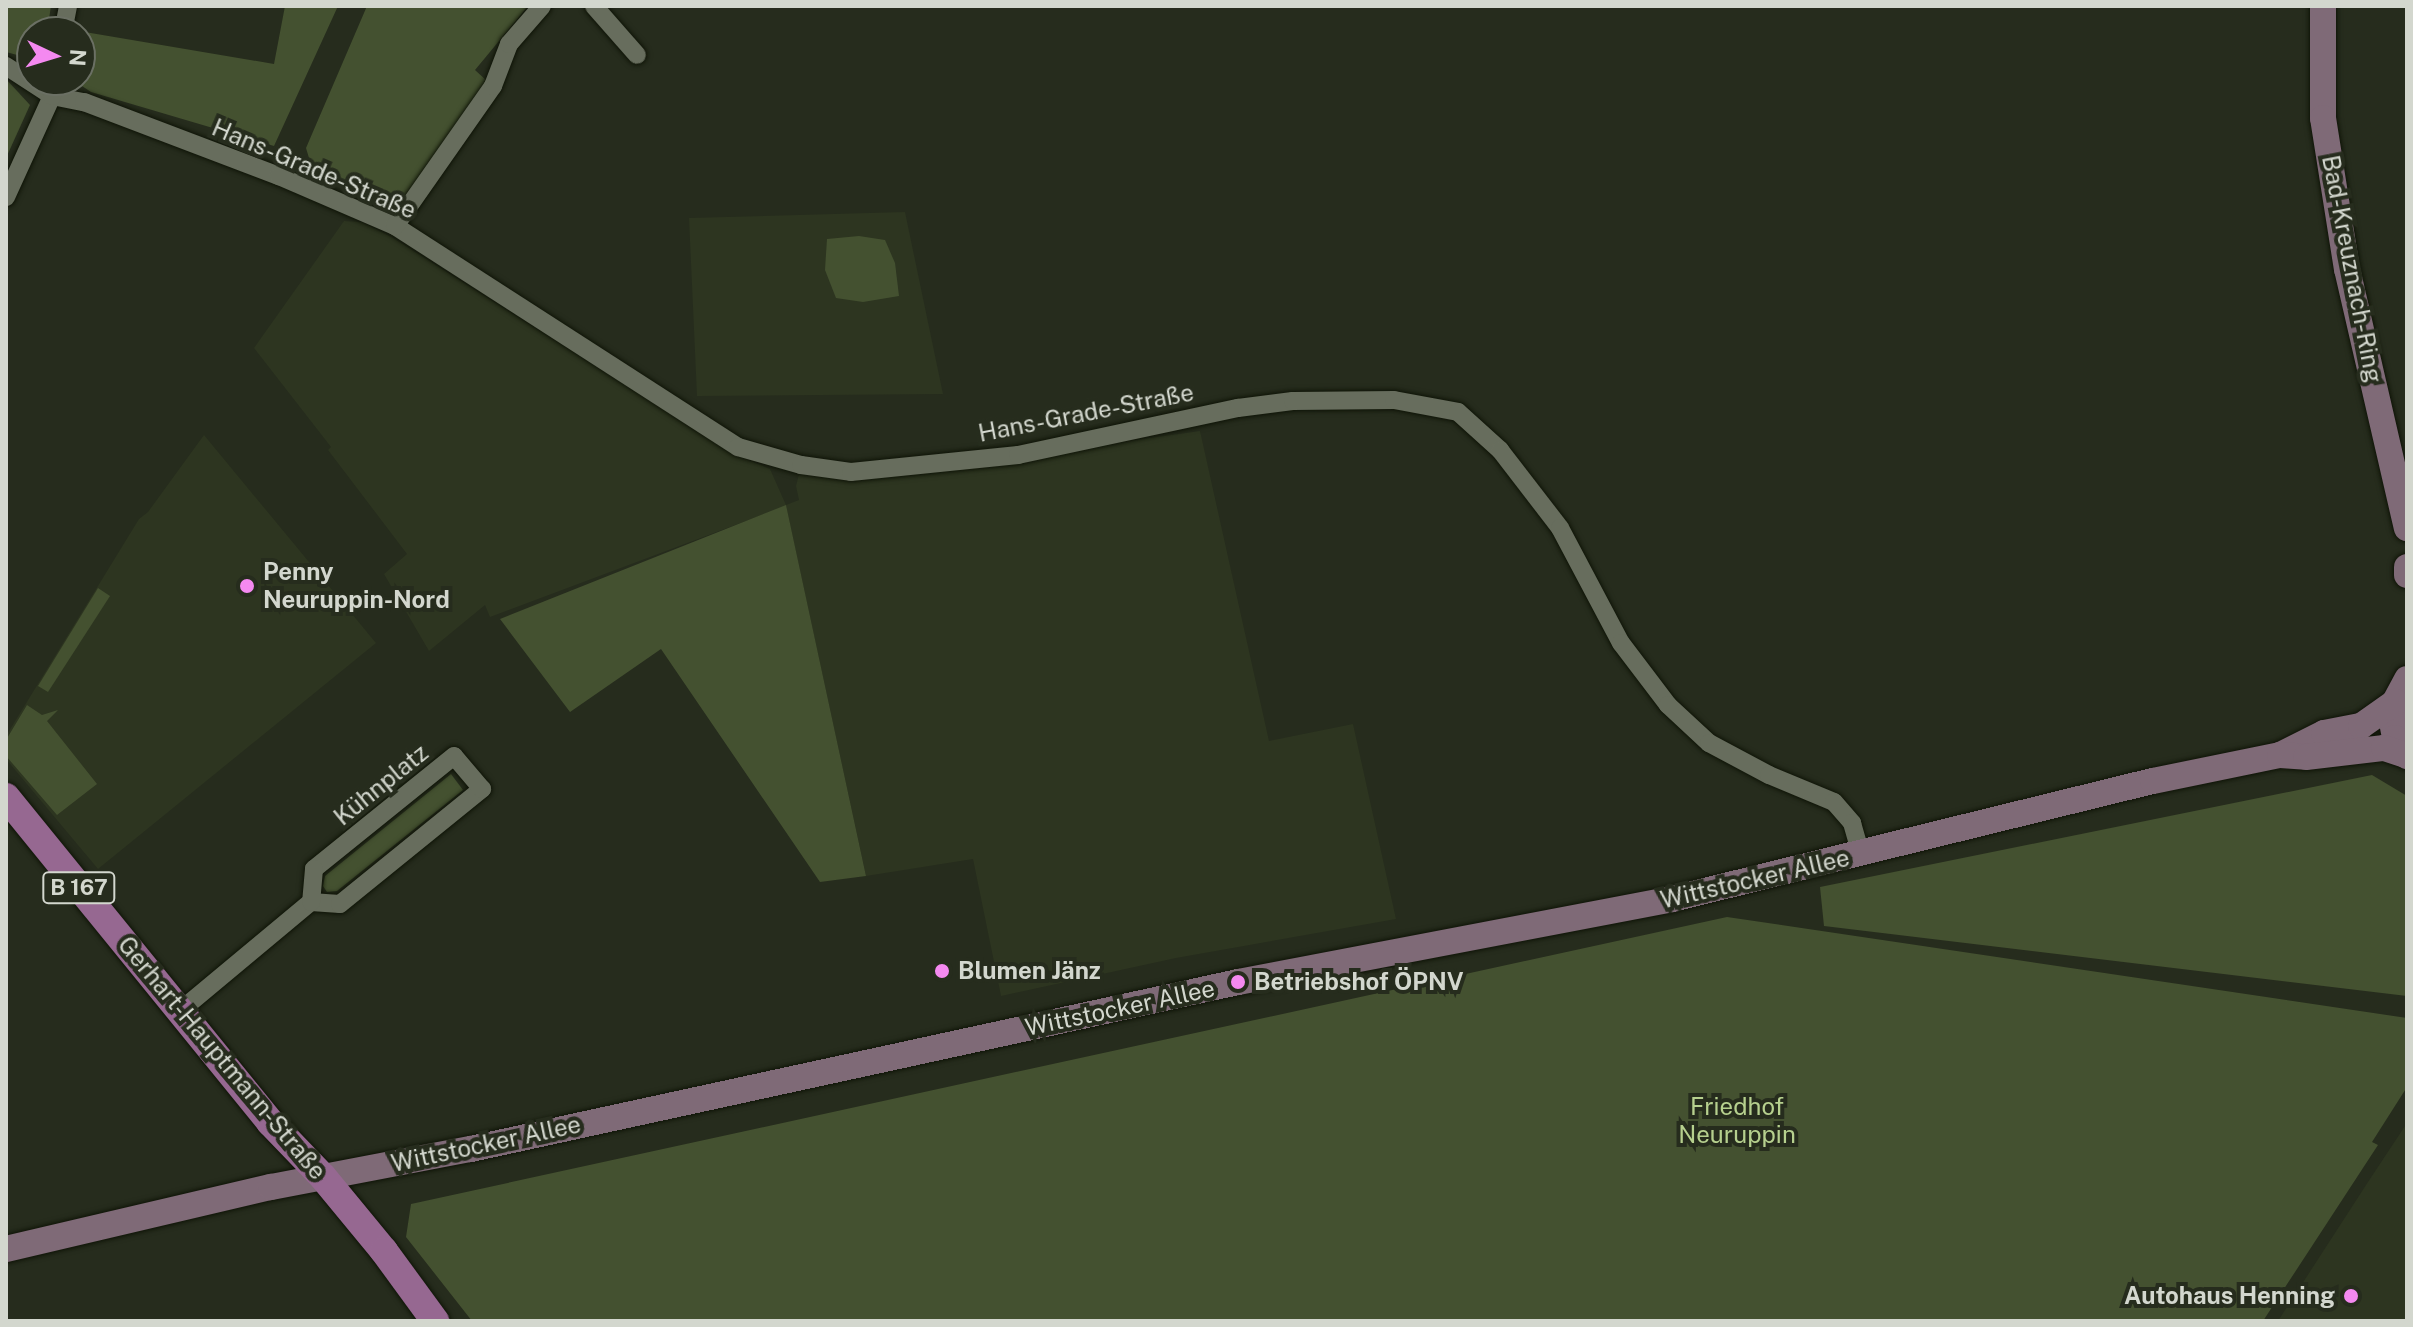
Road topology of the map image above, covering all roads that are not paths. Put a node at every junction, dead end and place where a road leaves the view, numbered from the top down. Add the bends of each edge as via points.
1 (542, 6) edge
2 (594, 6) edge
3 (2323, 6) edge
4 (637, 55) dead end
5 (50, 96) edge
6 (71, 96) edge
7 (6, 197) edge
8 (395, 226) junction
9 (2407, 528) edge
10 (2407, 567) edge
11 (2407, 575) edge
12 (2401, 690) edge
13 (2280, 755) junction
14 (2406, 755) edge
15 (6, 797) edge
16 (1861, 855) junction
17 (311, 902) junction
18 (180, 1011) junction
19 (323, 1177) junction
20 (6, 1249) edge
21 (435, 1321) edge

1 - 8 street via 509,44 493,86
2 - 4 street
3 - 9 main road, Bad-Kreuznach-Ring via 2323,118 2347,269
5 - 7 street
6 - 8 street, Hans-Grade-Straße
8 - 16 street, Hans-Grade-Straße via 738,447 816,469 851,472 1018,455 1293,401 1394,400 1458,412 1500,450 1560,528 1621,643 1668,705 1709,743 1834,802 1852,823
10 - 11 main road
12 - 13 main road, Wittstocker Allee via 2361,726 2324,733
12 - 14 main road, Wittstocker Allee via 2392,722
13 - 14 main road, Wittstocker Allee via 2375,748
13 - 16 main road, Wittstocker Allee via 2153,781
15 - 18 main road, Gerhart-Hauptmann-Straße / B 167
16 - 19 main road, Wittstocker Allee via 1672,899 1251,979
17 - 17 street, Kühnplatz via 340,904 482,789 454,756 314,869
17 - 18 street
18 - 19 main road, Gerhart-Hauptmann-Straße / B 167 via 270,1122
19 - 20 main road, Wittstocker Allee
19 - 21 main road, Gerhart-Hauptmann-Straße / B 167

